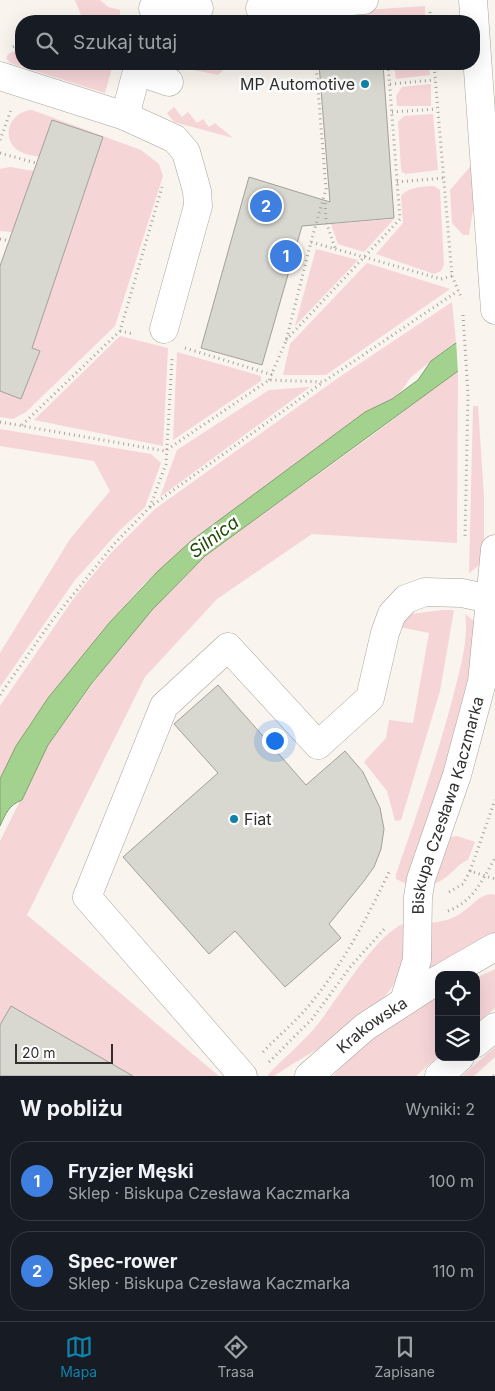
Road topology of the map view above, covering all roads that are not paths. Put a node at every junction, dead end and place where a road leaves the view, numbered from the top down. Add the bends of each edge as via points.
1 (364, 0) edge
2 (473, 0) edge
3 (199, 8) dead end
4 (152, 12) edge
5 (270, 12) edge
6 (474, 15) edge
7 (137, 70) edge
8 (144, 70) edge
9 (478, 70) edge
10 (0, 76) edge
11 (169, 82) dead end
12 (125, 116) junction
13 (494, 304) edge
14 (173, 344) road end
15 (495, 549) edge
16 (493, 600) edge
17 (495, 947) edge
18 (453, 971) edge
19 (435, 981) edge
20 (404, 1000) junction
21 (495, 1027) edge
22 (480, 1040) edge
23 (456, 1061) edge
24 (256, 1066) edge
25 (309, 1076) edge
26 (439, 1076) edge

1 - 5 street
2 - 6 street
3 - 4 street
7 - 12 street
8 - 11 street
9 - 13 street
10 - 12 street
12 - 14 street via 179,142 186,152 197,191 196,214
15 - 16 street, Biskupa Czesława Kaczmarka
16 - 20 street, Biskupa Czesława Kaczmarka via 475,712 421,879 417,960
16 - 24 street via 462,593 425,592 406,599 392,614 385,633 370,698 318,745 228,647 164,706 87,896
17 - 18 street
19 - 20 street, Krakowska
20 - 25 street, Krakowska via 365,1027
21 - 22 street
23 - 26 street

